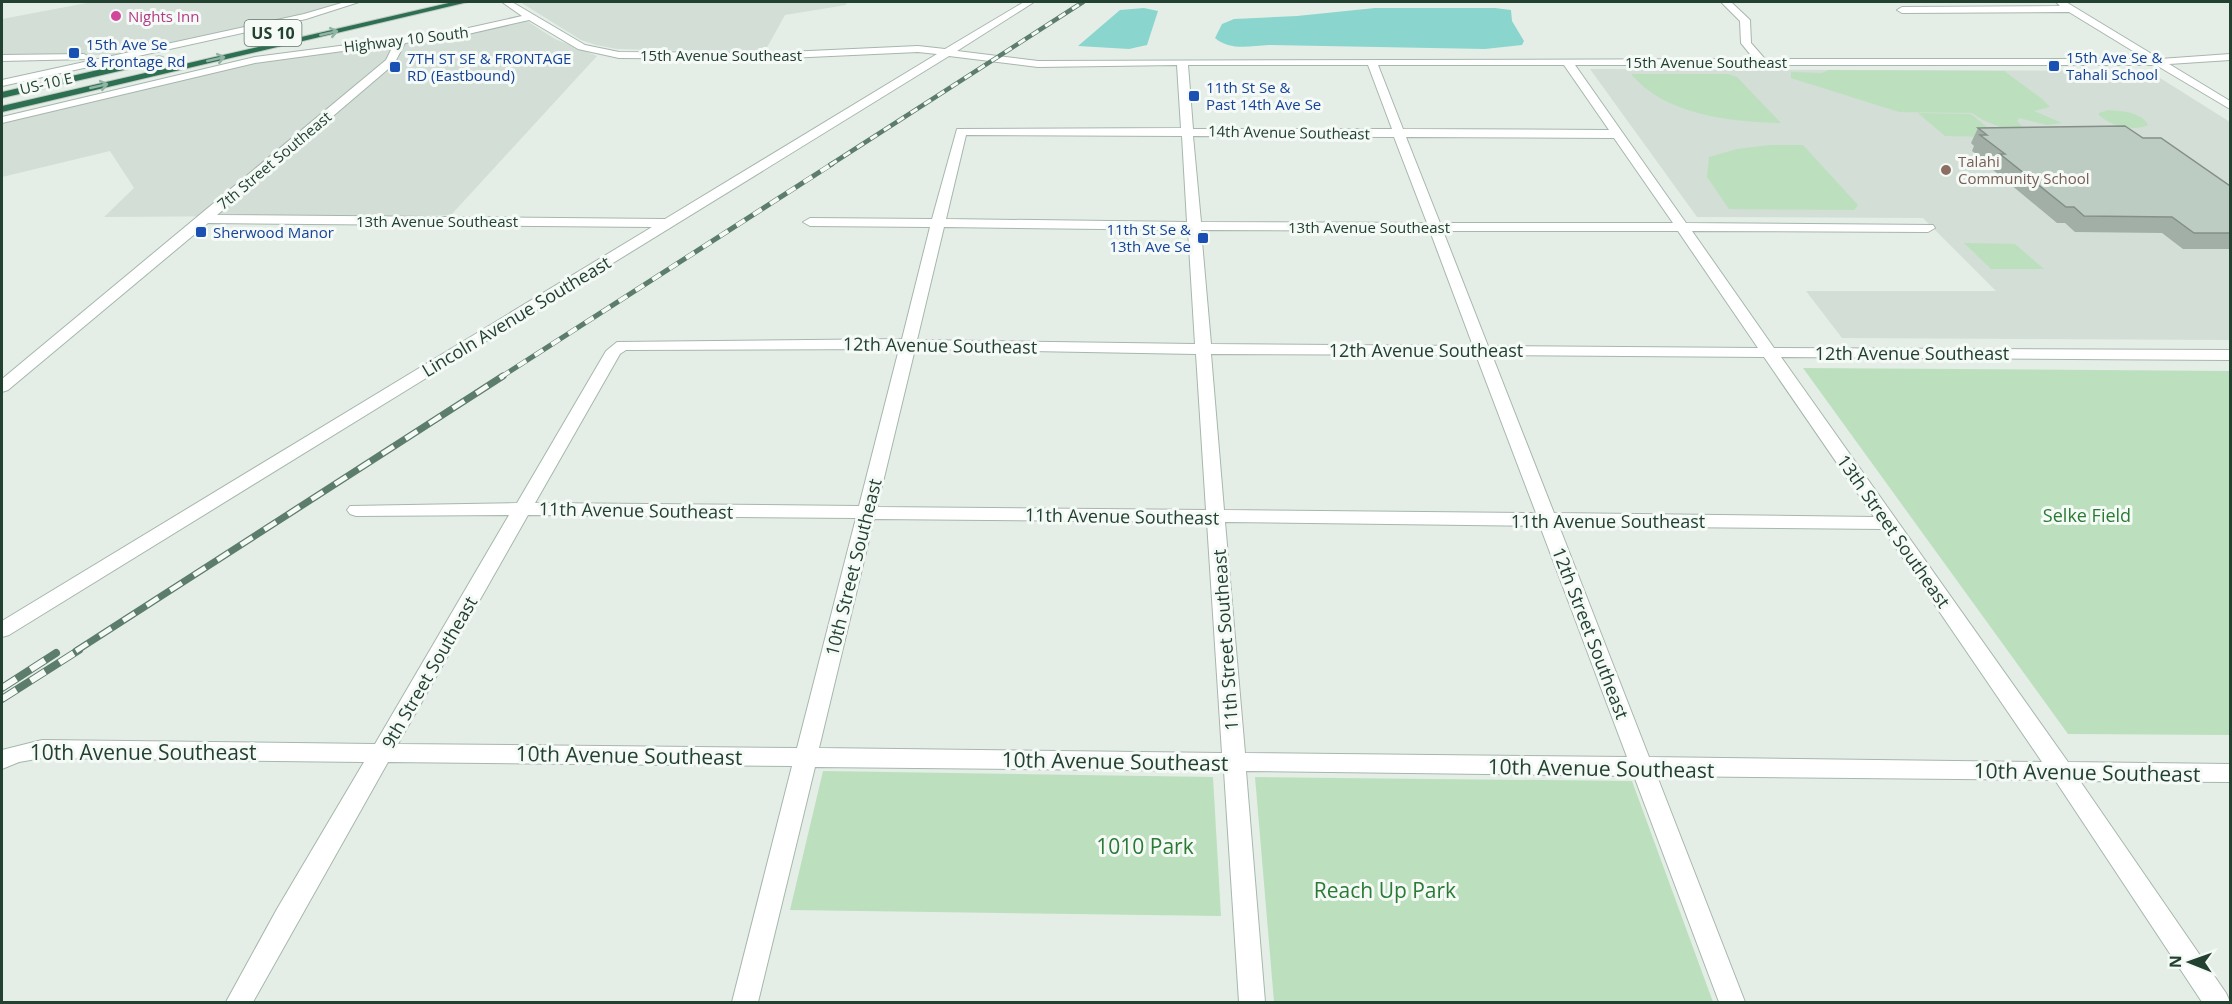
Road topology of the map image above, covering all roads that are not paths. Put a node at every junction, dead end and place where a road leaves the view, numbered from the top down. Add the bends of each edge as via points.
1 (354, 2) edge
2 (464, 2) edge
3 (506, 2) edge
4 (1030, 2) edge
5 (1726, 2) edge
6 (2060, 2) edge
7 (2073, 9) junction
8 (1902, 10) dead end
9 (343, 17) dead end
10 (529, 17) junction
11 (399, 43) junction
12 (949, 51) junction
13 (119, 57) junction
14 (2230, 57) edge
15 (2, 58) edge
16 (1182, 62) junction
17 (1568, 62) junction
18 (1761, 62) junction
19 (2158, 62) junction
20 (1372, 63) junction
21 (2, 84) edge
22 (2, 95) edge
23 (2230, 106) edge
24 (2, 109) edge
25 (2, 120) edge
26 (1187, 130) junction
27 (961, 131) joint
28 (1399, 133) junction
29 (1616, 134) junction
30 (205, 219) junction
31 (810, 222) dead end
32 (669, 223) junction
33 (938, 223) junction
34 (1194, 226) junction
35 (1435, 228) junction
36 (1683, 228) junction
37 (1928, 228) dead end
38 (908, 344) junction
39 (622, 345) joint
40 (1203, 349) junction
41 (1482, 351) junction
42 (1768, 351) junction
43 (2230, 355) edge
44 (2, 387) edge
45 (523, 509) junction
46 (356, 510) dead end
47 (866, 513) junction
48 (1216, 517) junction
49 (1547, 520) junction
50 (1888, 523) junction
51 (2, 630) edge
52 (382, 753) junction
53 (806, 756) junction
54 (2, 760) edge
55 (1234, 763) junction
56 (1642, 768) junction
57 (2062, 772) junction
58 (2230, 774) edge
59 (239, 1002) edge
60 (745, 1002) edge
61 (1252, 1002) edge
62 (1732, 1002) edge
63 (2217, 1002) edge

1 - 13 street
24 -> 2 highway, US-10 E / US 10
3 - 10 street, 15th Avenue Southeast
4 - 12 street, Lincoln Avenue Southeast
5 - 18 street via 1745,20 1746,43
6 - 7 street
7 - 8 street
7 - 19 street
9 - 22 highway, US 10
10 - 11 street, Highway 10 South
10 - 12 street, 15th Avenue Southeast via 582,46 619,55
11 - 25 street, Highway 10 South via 255,60
11 - 30 street, 7th Street Southeast via 390,62
12 - 16 street, 15th Avenue Southeast via 1038,64
12 - 32 street, Lincoln Avenue Southeast
13 - 15 street
13 - 21 street
14 - 19 street, 15th Avenue Southeast
16 - 20 street, 15th Avenue Southeast
16 - 26 street, 11th Street Southeast
17 - 18 street, 15th Avenue Southeast
17 - 20 street, 15th Avenue Southeast
17 - 29 street, 13th Street Southeast
18 - 19 street, 15th Avenue Southeast
19 - 23 street
20 - 28 street, 12th Street Southeast
26 - 27 street, 14th Avenue Southeast
26 - 28 street, 14th Avenue Southeast
26 - 34 street, 11th Street Southeast
27 - 33 street, 10th Street Southeast
28 - 29 street, 14th Avenue Southeast
28 - 35 street, 12th Street Southeast
29 - 36 street, 13th Street Southeast
30 - 32 street, 13th Avenue Southeast
30 - 44 street, 7th Street Southeast
31 - 33 street, 13th Avenue Southeast
32 - 51 street, Lincoln Avenue Southeast
33 - 34 street, 13th Avenue Southeast
33 - 38 street, 10th Street Southeast
34 - 35 street, 13th Avenue Southeast
34 - 40 street, 11th Street Southeast
35 - 36 street, 13th Avenue Southeast
35 - 41 street, 12th Street Southeast
36 - 37 street, 13th Avenue Southeast
36 - 42 street, 13th Street Southeast
38 - 39 street, 12th Avenue Southeast
38 - 40 street, 12th Avenue Southeast
38 - 47 street, 10th Street Southeast
39 - 45 street, 9th Street Southeast via 614,351
40 - 41 street, 12th Avenue Southeast
40 - 48 street, 11th Street Southeast
41 - 42 street, 12th Avenue Southeast
41 - 49 street, 12th Street Southeast
42 - 43 street, 12th Avenue Southeast
42 - 50 street, 13th Street Southeast
45 - 46 street, 11th Avenue Southeast
45 - 47 street, 11th Avenue Southeast
45 - 52 street, 9th Street Southeast
47 - 48 street, 11th Avenue Southeast
47 - 53 street, 10th Street Southeast
48 - 49 street, 11th Avenue Southeast
48 - 55 street, 11th Street Southeast
49 - 50 street, 11th Avenue Southeast
49 - 56 street, 12th Street Southeast
50 - 57 street, 13th Street Southeast
52 - 53 street, 10th Avenue Southeast
52 - 54 street, 10th Avenue Southeast via 42,749
52 - 59 street, 9th Street Southeast
53 - 55 street, 10th Avenue Southeast
53 - 60 street, 10th Street Southeast
55 - 56 street, 10th Avenue Southeast
55 - 61 street, 11th Street Southeast
56 - 57 street, 10th Avenue Southeast
56 - 62 street, 12th Street Southeast
57 - 58 street, 10th Avenue Southeast
57 - 63 street, 13th Street Southeast

